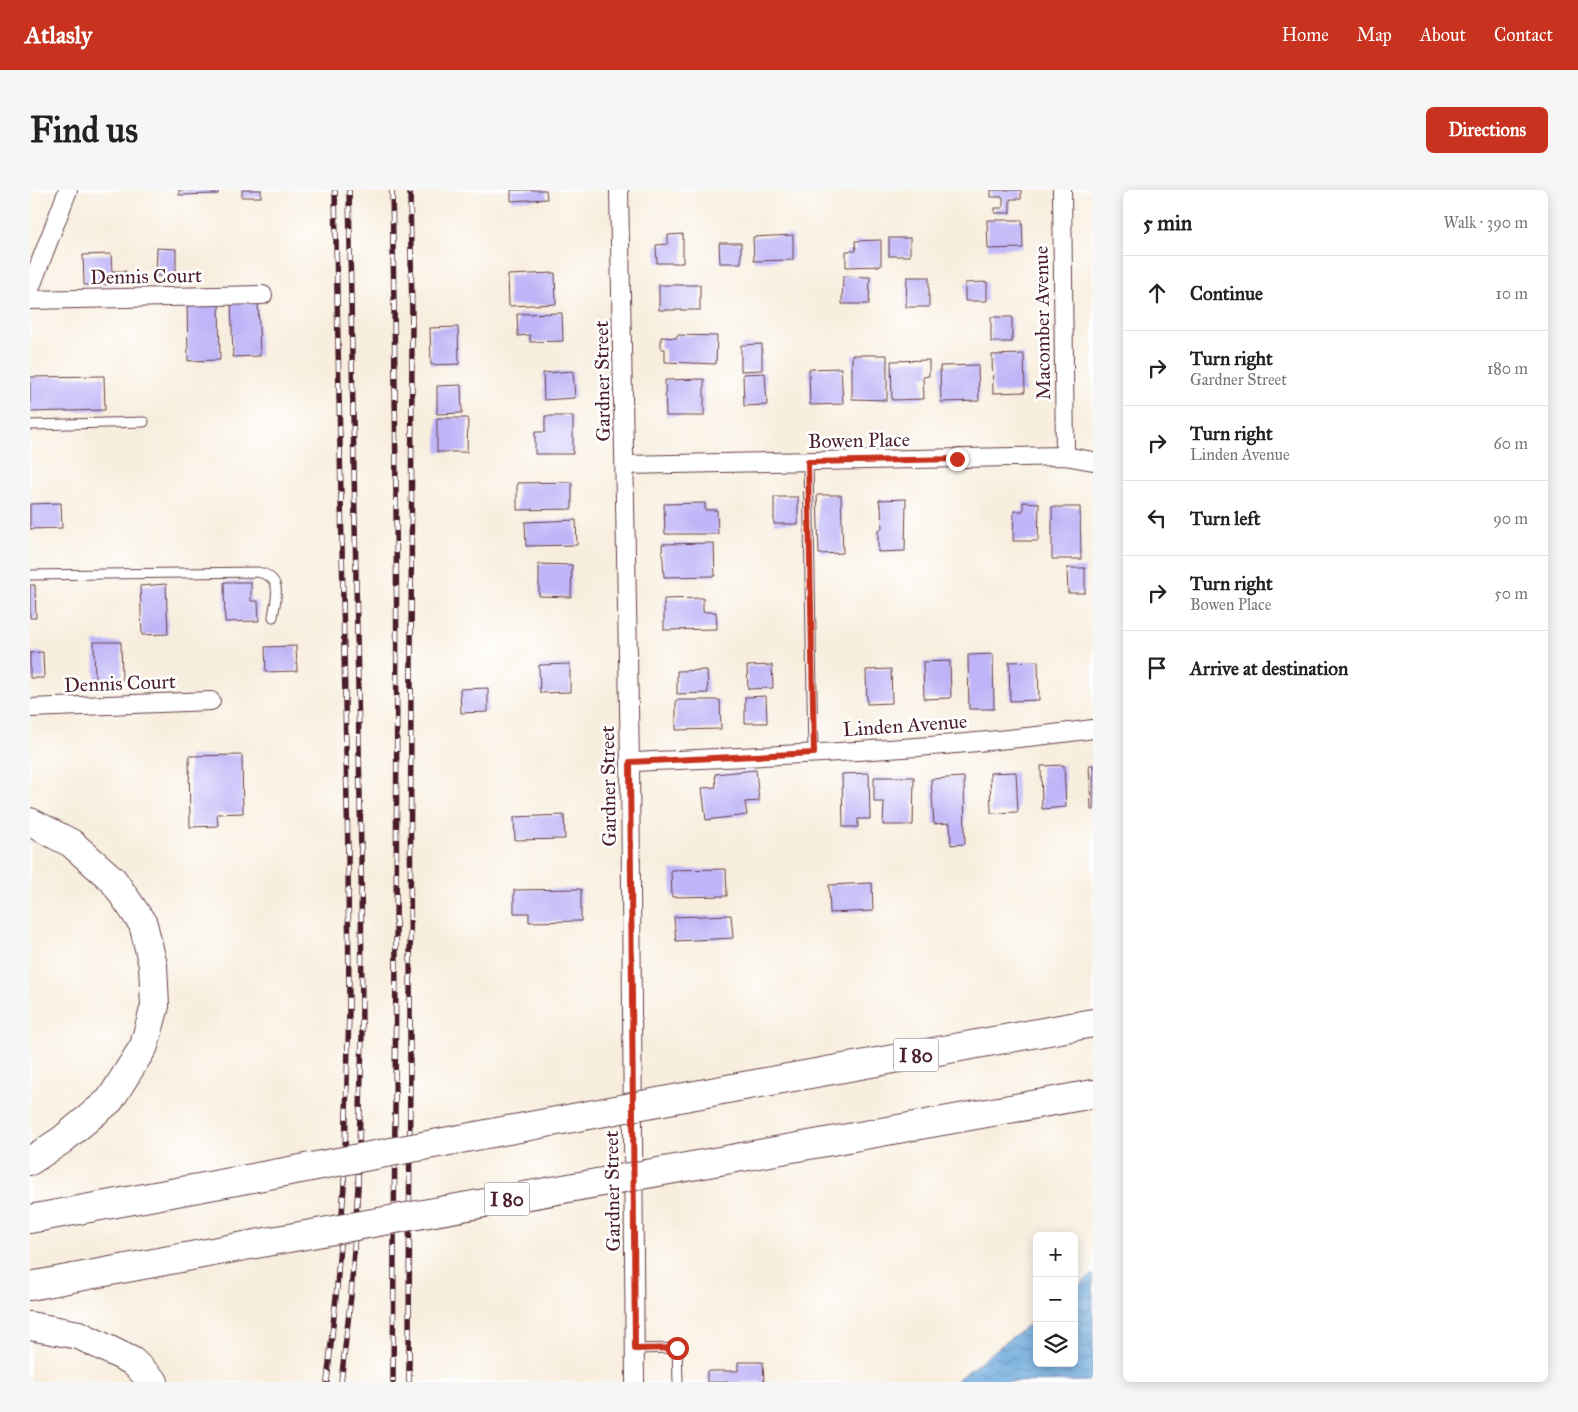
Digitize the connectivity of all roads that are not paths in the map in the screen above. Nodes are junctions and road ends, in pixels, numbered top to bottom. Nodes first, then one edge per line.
1 (68, 190) edge
2 (619, 190) edge
3 (1062, 190) edge
4 (30, 288) edge
5 (263, 295) dead end
6 (30, 300) edge
7 (144, 422) dead end
8 (30, 425) edge
9 (1065, 456) junction
10 (1093, 461) edge
11 (808, 462) junction
12 (625, 465) junction
13 (30, 575) edge
14 (273, 617) dead end
15 (211, 701) dead end
16 (30, 708) edge
17 (1093, 729) edge
18 (814, 753) junction
19 (630, 762) junction
20 (30, 822) edge
21 (1093, 1023) edge
22 (1093, 1094) edge
23 (30, 1161) edge
24 (30, 1219) edge
25 (30, 1286) edge
26 (30, 1326) edge
27 (635, 1349) junction
28 (154, 1382) edge
29 (635, 1382) edge
30 (678, 1382) edge

1 - 4 street
2 - 12 street, Gardner Street
3 - 9 street, Macomber Avenue
5 - 6 street, Dennis Court
7 - 8 lane
9 - 10 street, Bowen Place
9 - 11 street, Bowen Place
11 - 12 street, Bowen Place
11 - 18 lane
12 - 19 street, Gardner Street
13 - 14 lane
15 - 16 street, Dennis Court
17 - 18 street, Linden Avenue
18 - 19 street, Linden Avenue
19 - 27 street, Gardner Street
20 - 23 highway
21 - 24 highway, I 80, bridge
22 - 25 highway, I 80, bridge
26 - 28 highway
27 - 29 street, Gardner Street
27 - 30 lane

